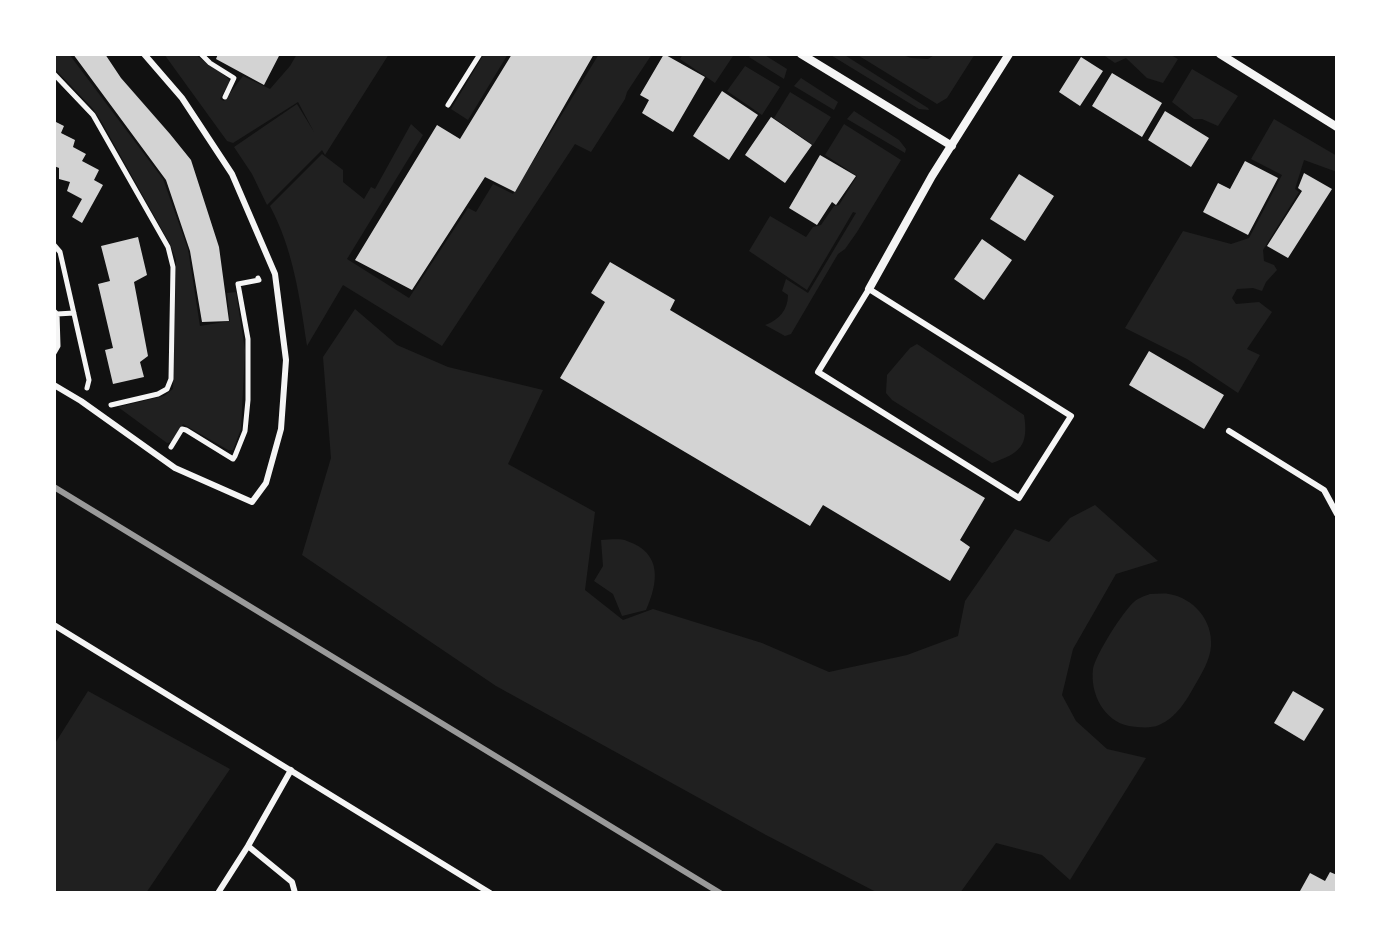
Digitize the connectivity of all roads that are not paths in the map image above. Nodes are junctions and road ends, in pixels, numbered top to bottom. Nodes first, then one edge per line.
1 (144, 54) edge
2 (801, 54) edge
3 (1009, 54) edge
4 (1220, 54) edge
5 (1337, 127) edge
6 (952, 146) junction
7 (869, 289) junction
8 (54, 385) edge
9 (1229, 431) dead end
10 (1337, 514) edge
11 (54, 625) edge
12 (291, 770) junction
13 (248, 846) junction
14 (218, 893) edge
15 (295, 893) edge
16 (490, 893) edge

1 - 8 lane
2 - 6 street
3 - 6 street
4 - 5 street
6 - 7 street
7 - 7 lane
9 - 10 lane
11 - 12 lane
12 - 13 lane
12 - 16 lane
13 - 14 lane
13 - 15 lane

